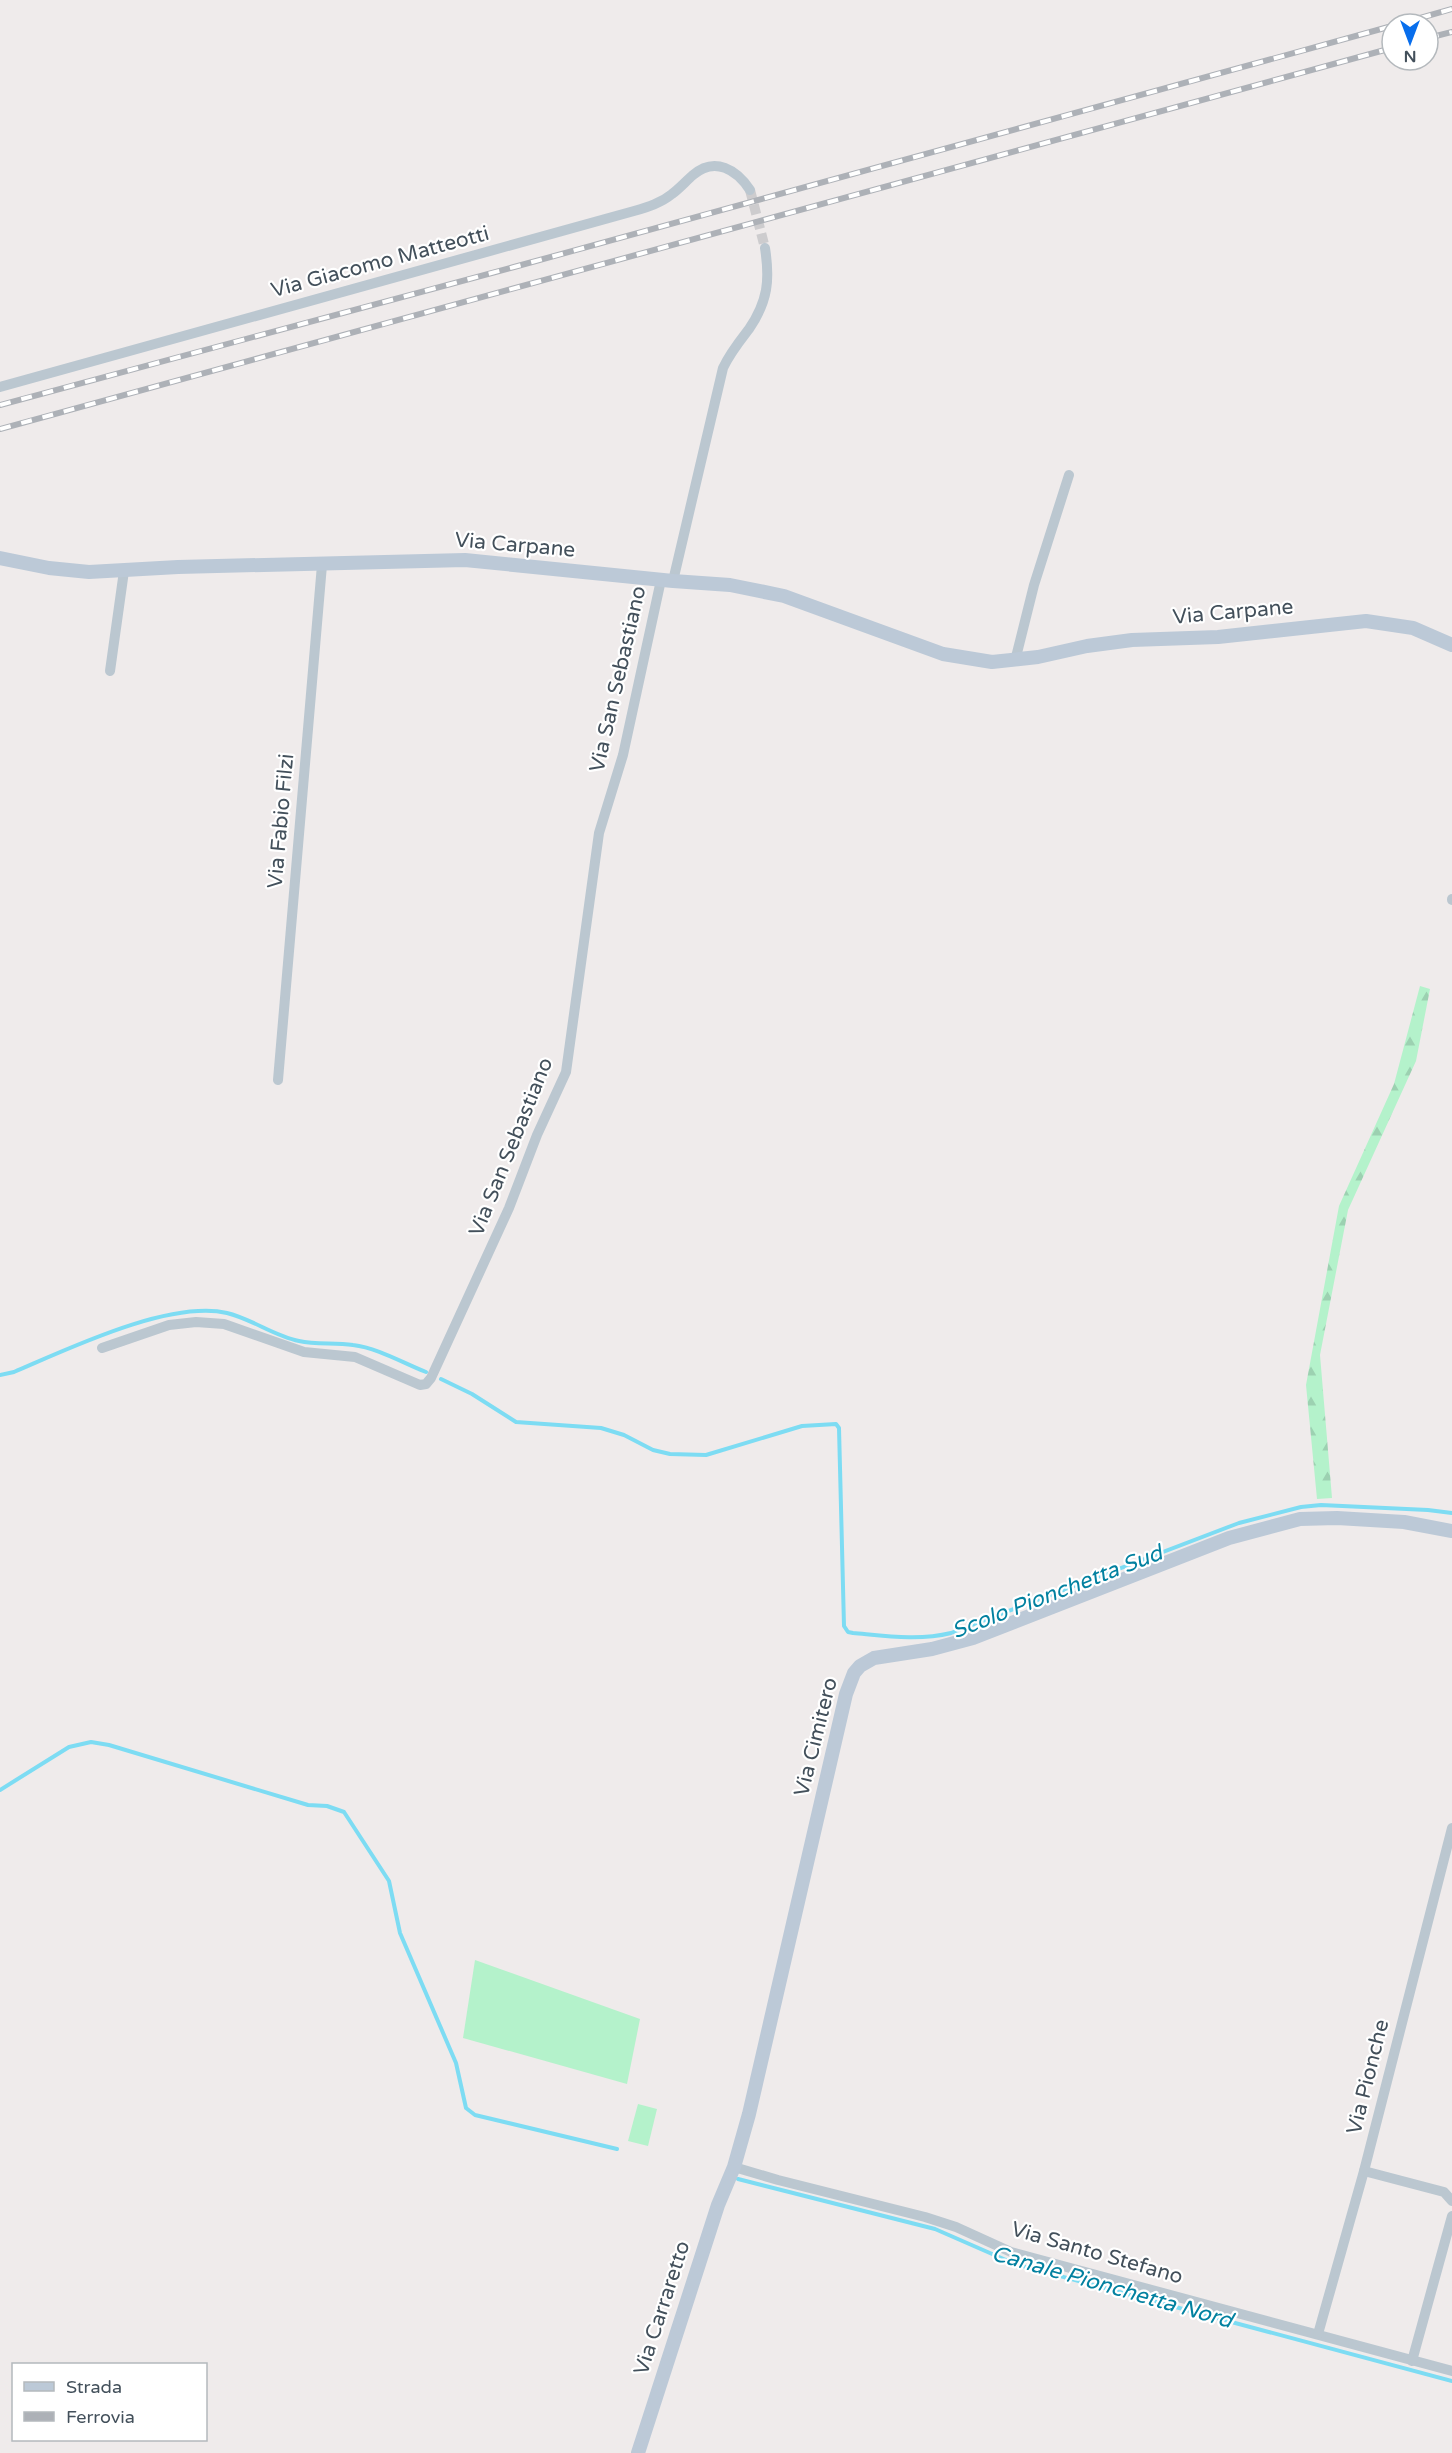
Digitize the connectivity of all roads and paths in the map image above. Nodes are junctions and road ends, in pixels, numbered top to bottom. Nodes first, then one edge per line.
1 (750, 190) tunnel mouth
2 (765, 248) tunnel mouth
3 (0, 387) edge
4 (1069, 475) dead end
5 (0, 558) edge
6 (322, 565) junction
7 (124, 572) junction
8 (667, 581) junction
9 (1452, 645) edge
10 (1015, 661) junction
11 (110, 671) dead end
12 (278, 1080) dead end
13 (102, 1348) dead end
14 (1452, 1531) edge
15 (1452, 1828) edge
16 (1364, 2171) junction
17 (732, 2172) junction
18 (1452, 2201) edge
19 (1452, 2216) edge
20 (1318, 2334) junction
21 (1412, 2361) junction
22 (1452, 2371) edge
23 (638, 2453) edge

1 - 3 street, Via Giacomo Matteotti
2 - 8 street
4 - 10 street
5 - 7 street, Via Carpane
6 - 7 street, Via Carpane
6 - 8 street, Via Carpane
6 - 12 street, Via Fabio Filzi
7 - 11 street
8 - 10 street, Via Carpane
8 - 13 street, Via San Sebastiano
9 - 10 street, Via Carpane
14 - 17 street, Via Cimitero
15 - 16 street, Via Pionche
16 - 18 street
16 - 20 street, Via Pionche
17 - 20 street, Via Santo Stefano
17 - 23 street, Via Carraretto
19 - 21 street
20 - 21 street, Via Santo Stefano
21 - 22 street, Via Santo Stefano

